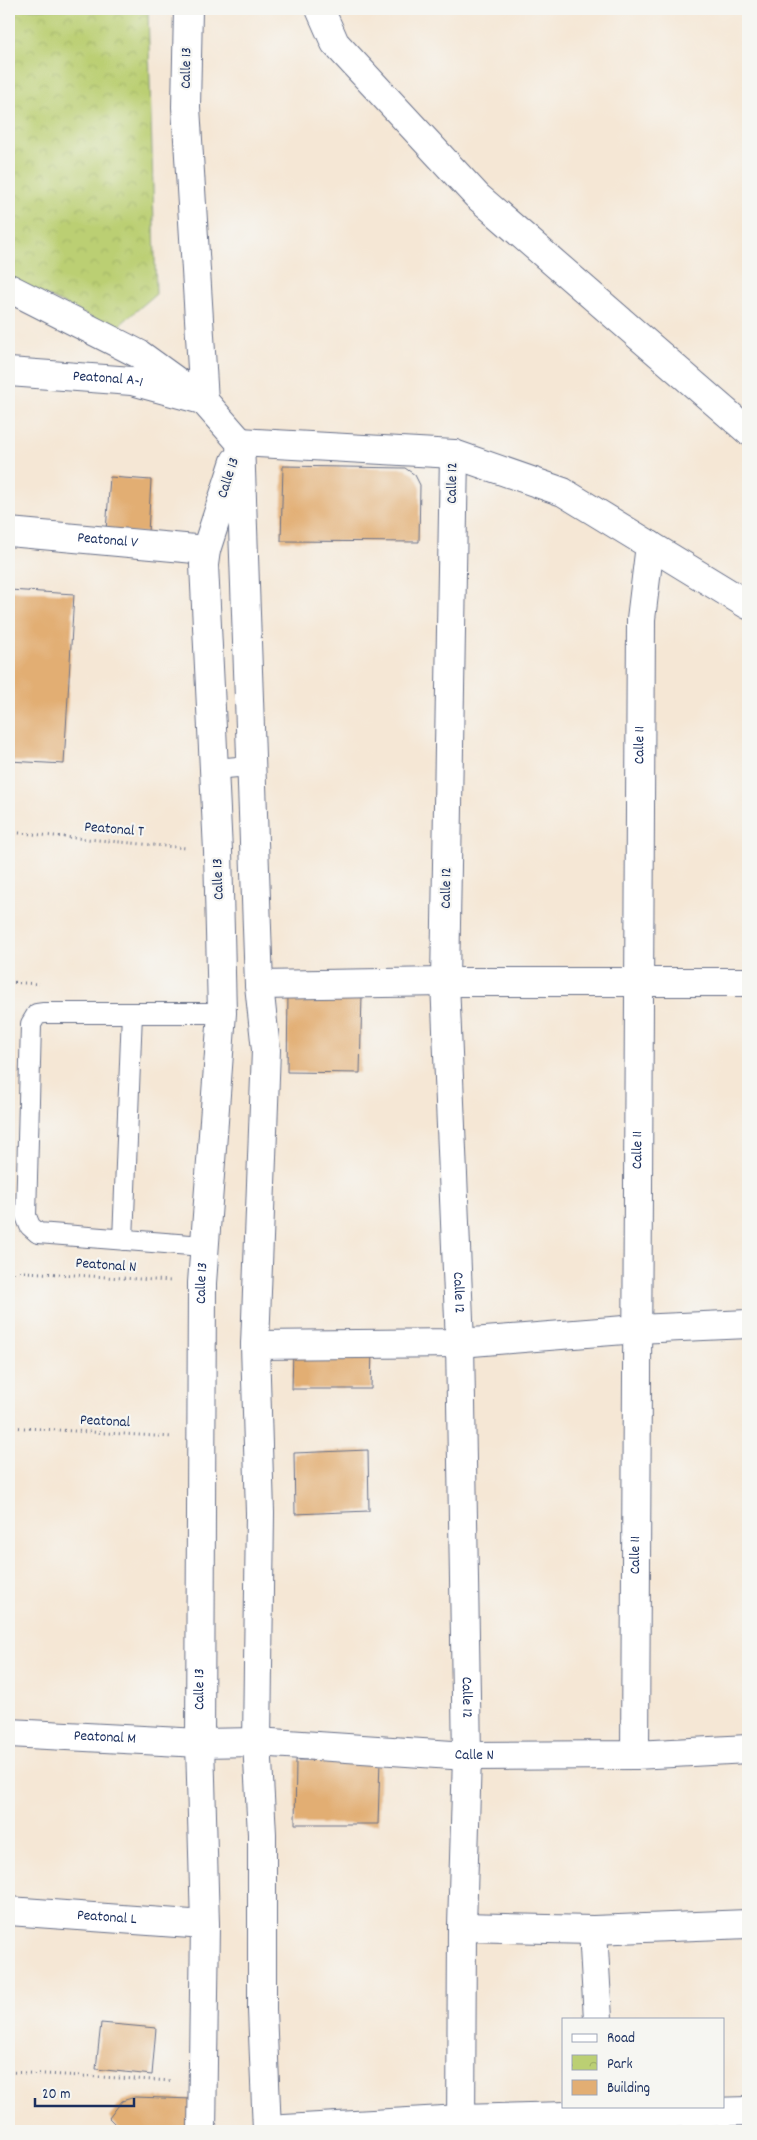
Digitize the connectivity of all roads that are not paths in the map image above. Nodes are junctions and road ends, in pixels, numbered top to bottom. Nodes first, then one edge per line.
1 (188, 9) edge
2 (320, 9) edge
3 (9, 288) edge
4 (9, 372) edge
5 (204, 401) junction
6 (748, 431) edge
7 (240, 442) junction
8 (454, 454) junction
9 (9, 532) edge
10 (650, 545) junction
11 (206, 550) junction
12 (748, 605) edge
13 (250, 766) junction
14 (214, 769) junction
15 (445, 982) junction
16 (640, 982) junction
17 (748, 982) edge
18 (259, 985) junction
19 (222, 1012) junction
20 (132, 1013) junction
21 (123, 1240) junction
22 (203, 1246) junction
23 (748, 1324) edge
24 (637, 1329) junction
25 (460, 1343) junction
26 (255, 1345) junction
27 (9, 1733) edge
28 (257, 1742) junction
29 (200, 1743) junction
30 (748, 1749) edge
31 (635, 1755) junction
32 (467, 1756) junction
33 (9, 1912) edge
34 (748, 1924) edge
35 (205, 1925) junction
36 (462, 1928) junction
37 (593, 1930) junction
38 (598, 2018) edge
39 (603, 2110) edge
40 (748, 2111) edge
41 (461, 2125) edge
42 (202, 2131) edge
43 (267, 2131) edge

1 - 5 street, Calle 13
2 - 6 street
3 - 5 street
4 - 5 street, Peatonal A-1
5 - 7 street, Calle 13
7 - 8 street
7 - 11 street, Calle 13
7 - 13 street, Calle 13
8 - 10 street
8 - 15 street, Calle 12
9 - 11 street, Peatonal V
10 - 12 street
10 - 16 street, Calle 11
11 - 14 street, Calle 13
13 - 14 lane
13 - 18 street, Calle 13
14 - 19 street, Calle 13
15 - 16 street
15 - 18 street
15 - 25 street, Calle 12
16 - 17 street
16 - 24 street, Calle 11
18 - 26 street, Calle 13
19 - 20 lane
19 - 22 street, Calle 13
20 - 21 lane
20 - 21 lane
21 - 22 lane
22 - 29 street, Calle 13
23 - 24 street
24 - 25 street
24 - 31 street, Calle 11
25 - 26 street
25 - 32 street, Calle 12
26 - 28 street, Calle 13
27 - 29 street, Peatonal M
28 - 29 street, Calle N
28 - 32 street, Calle N
28 - 43 street, Calle 13
29 - 35 street, Calle 13
30 - 31 street, Calle N
31 - 32 street, Calle N
32 - 36 street, Calle 12
33 - 35 street, Peatonal L
34 - 37 street
35 - 42 street, Calle 13
36 - 37 street
36 - 41 street, Calle 12
37 - 38 street
39 - 40 street
39 - 41 street
41 - 43 street

